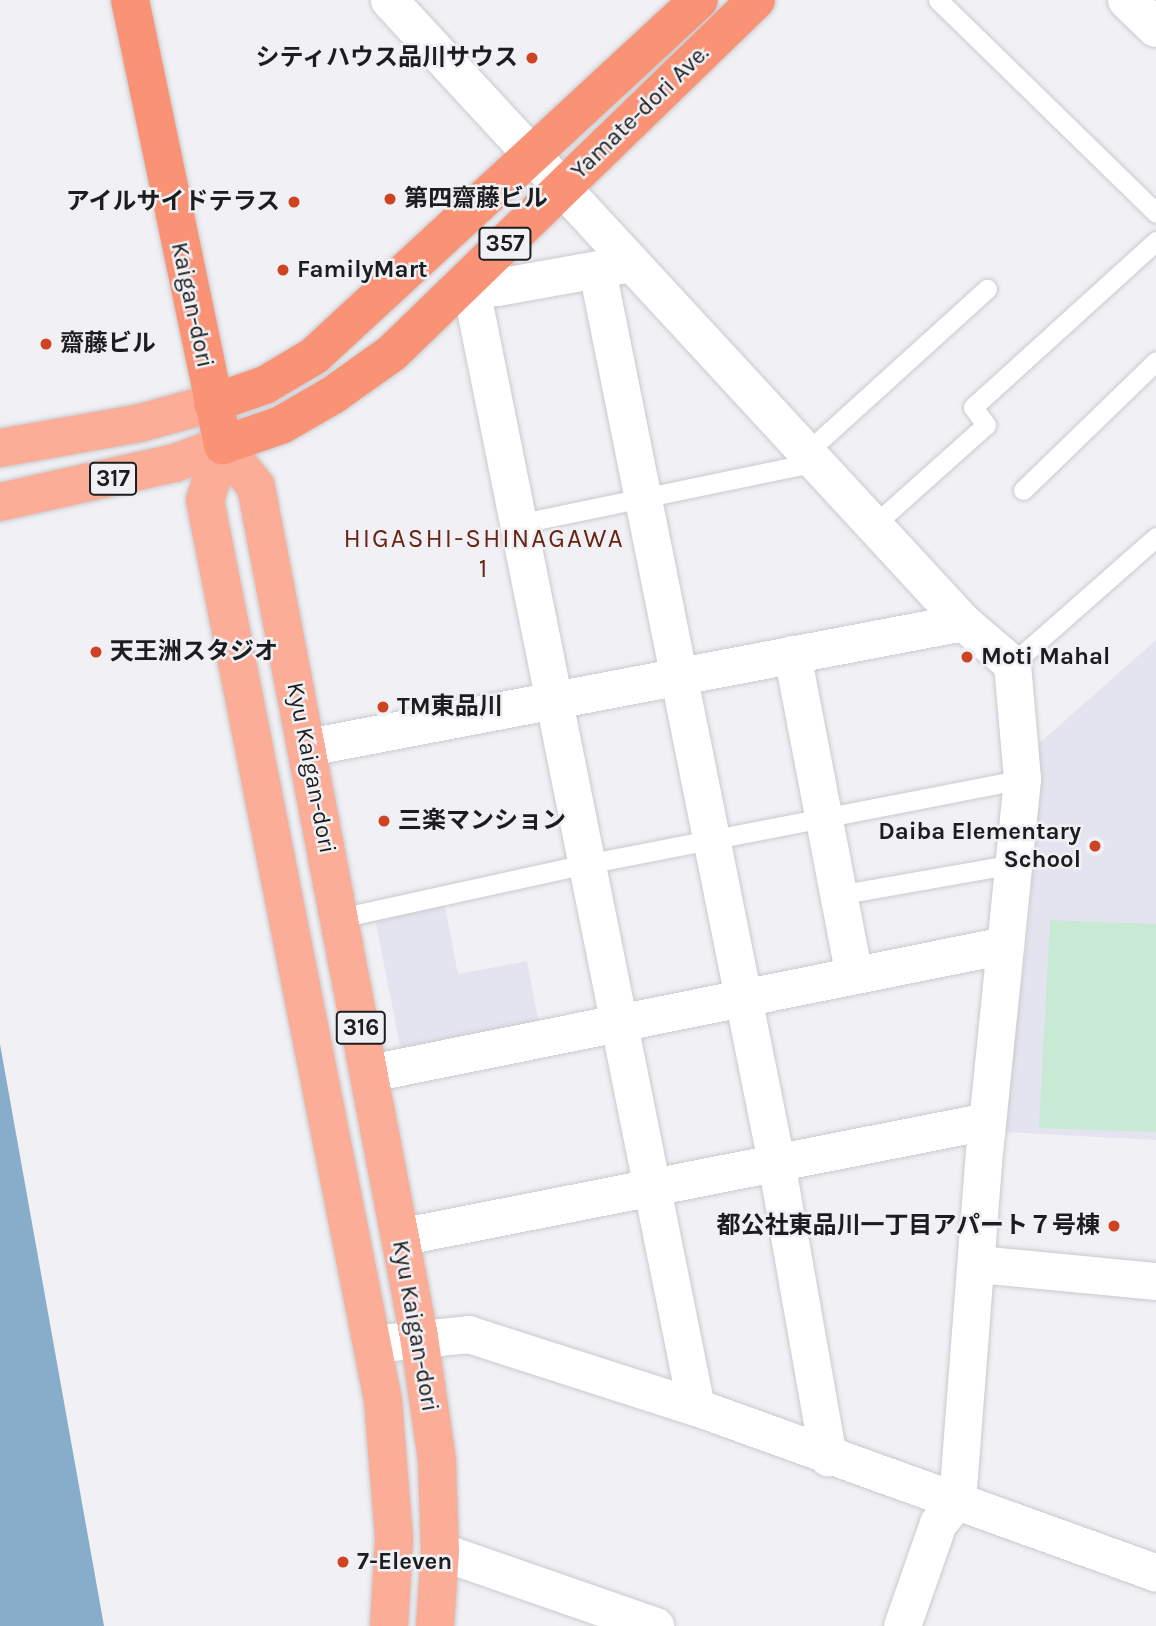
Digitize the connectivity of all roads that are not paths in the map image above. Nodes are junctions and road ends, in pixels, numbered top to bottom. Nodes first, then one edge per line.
1 (130, 0) edge
2 (699, 0) edge
3 (756, 0) edge
4 (938, 0) edge
5 (1127, 0) edge
6 (397, 2) edge
7 (1156, 28) edge
8 (533, 158) junction
9 (562, 187) junction
10 (1156, 213) edge
11 (1156, 241) edge
12 (615, 266) junction
13 (460, 289) junction
14 (987, 289) dead end
15 (1156, 361) edge
16 (213, 402) junction
17 (223, 445) junction
18 (0, 448) edge
19 (811, 457) junction
20 (1023, 490) dead end
21 (644, 499) junction
22 (0, 502) edge
23 (517, 524) junction
24 (874, 525) junction
25 (1156, 537) edge
26 (963, 622) junction
27 (792, 654) junction
28 (1013, 664) junction
29 (679, 676) junction
30 (551, 701) junction
31 (308, 747) junction
32 (1022, 779) junction
33 (823, 817) junction
34 (712, 841) junction
35 (586, 864) junction
36 (1014, 864) junction
37 (838, 895) junction
38 (340, 918) junction
39 (1005, 944) junction
40 (854, 975) junction
41 (743, 998) junction
42 (619, 1022) junction
43 (370, 1073) junction
44 (987, 1121) junction
45 (776, 1162) junction
46 (652, 1187) junction
47 (399, 1237) junction
48 (978, 1264) junction
49 (1156, 1281) edge
50 (419, 1337) junction
51 (372, 1345) junction
52 (695, 1407) junction
53 (828, 1457) junction
54 (957, 1500) junction
55 (440, 1551) junction
56 (1156, 1573) edge
57 (389, 1626) edge
58 (435, 1626) edge
59 (655, 1626) edge
60 (902, 1626) edge

1 - 16 highway, Kaigan-dori
2 - 8 highway, Yamate-dori Ave. / 357
3 - 9 highway, Yamate-dori Ave. / 357
4 - 10 lane
5 - 7 street
6 - 8 street
8 - 9 street
8 - 16 highway, Yamate-dori Ave. / 357
9 - 12 street
9 - 13 highway, Yamate-dori Ave. / 357
11 - 24 lane
12 - 13 street
12 - 19 street
12 - 21 street
13 - 17 highway, Yamate-dori Ave. / 357
13 - 23 street
14 - 19 lane
15 - 20 lane
16 - 17 highway, Kaigan-dori
16 - 18 main road, 317
17 - 22 main road, 317
17 - 31 main road, Kyu Kaigan-dori / 316
17 - 51 main road, Kyu Kaigan-dori / 316
19 - 21 lane
19 - 24 street
21 - 23 lane
21 - 29 street
23 - 30 street
24 - 26 street
25 - 28 lane
26 - 27 street
26 - 28 street
27 - 29 street
27 - 33 street
28 - 32 street
29 - 30 street
29 - 34 street
30 - 31 street
30 - 35 street
31 - 38 main road, Kyu Kaigan-dori / 316
32 - 33 lane
32 - 36 street
33 - 34 lane
33 - 37 street
34 - 35 lane
34 - 41 street
35 - 38 lane
35 - 42 street
36 - 37 lane
36 - 39 street
37 - 40 street
38 - 43 main road, Kyu Kaigan-dori / 316
39 - 40 street
39 - 44 street
40 - 41 street
41 - 42 street
41 - 45 street
42 - 43 street
42 - 46 street
43 - 47 main road, Kyu Kaigan-dori / 316
44 - 45 street
44 - 48 street
45 - 46 street
45 - 53 street
46 - 47 street
46 - 52 street
47 - 50 main road, Kyu Kaigan-dori / 316
48 - 49 street
48 - 54 street
50 - 51 street
50 - 52 street
50 - 55 main road, Kyu Kaigan-dori / 316
51 - 57 main road, Kyu Kaigan-dori / 316
52 - 53 street
53 - 54 street
54 - 56 street
54 - 60 street
55 - 58 main road, Kyu Kaigan-dori / 316
55 - 59 street

